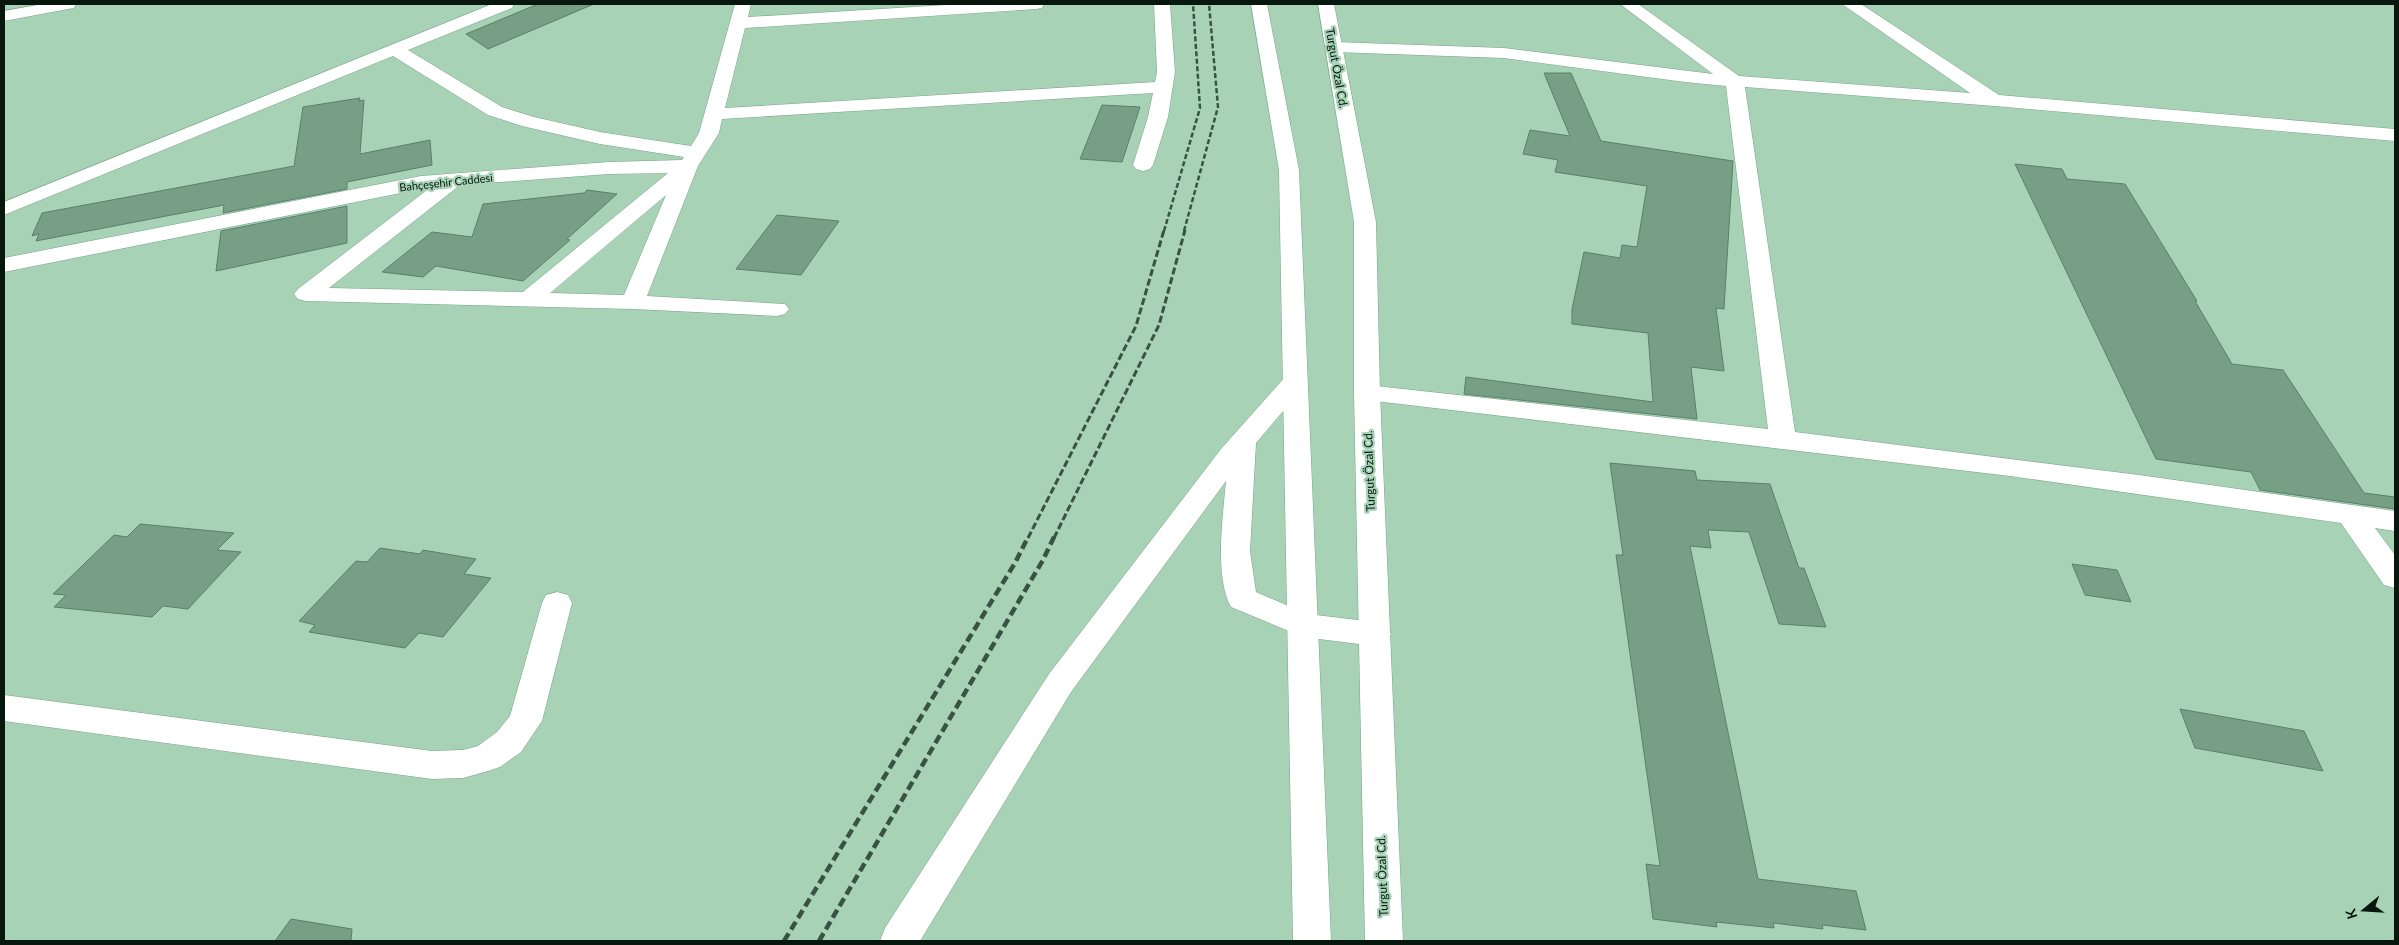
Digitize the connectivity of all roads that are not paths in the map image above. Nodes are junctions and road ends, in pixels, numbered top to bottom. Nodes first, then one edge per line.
1 (68, 4) edge
2 (506, 4) edge
3 (1036, 4) edge
4 (1162, 4) edge
5 (1259, 4) edge
6 (1326, 4) edge
7 (1628, 4) edge
8 (1850, 4) edge
9 (959, 6) edge
10 (740, 13) edge
11 (4, 16) edge
12 (1334, 47) junction
13 (394, 50) junction
14 (1735, 81) junction
15 (1163, 87) junction
16 (1995, 100) junction
17 (714, 114) junction
18 (2395, 135) edge
19 (692, 159) junction
20 (1144, 165) dead end
21 (454, 180) junction
22 (4, 209) edge
23 (4, 265) edge
24 (529, 299) junction
25 (633, 302) junction
26 (777, 309) dead end
27 (1295, 382) junction
28 (1367, 393) junction
29 (1243, 441) junction
30 (1783, 441) junction
31 (2350, 514) junction
32 (2395, 521) edge
33 (2395, 577) edge
34 (557, 603) dead end
35 (1303, 625) junction
36 (1374, 634) junction
37 (4, 708) edge
38 (899, 941) edge
39 (1312, 941) edge
40 (1384, 941) edge

1 - 11 street
2 - 13 street
3 - 9 street
4 - 15 street
5 - 27 street
6 - 12 street, Turgut Özal Cd.
7 - 14 street
8 - 16 street
9 - 10 street
10 - 17 street
12 - 14 street
12 - 28 street, Turgut Özal Cd.
13 - 19 street
13 - 22 street
14 - 16 street
14 - 30 street
15 - 17 street
15 - 20 street
16 - 18 street
17 - 19 street
19 - 21 street, Bahçeşehir Caddesi
19 - 24 street
19 - 25 street
21 - 23 street, Bahçeşehir Caddesi
21 - 24 street
24 - 25 street
25 - 26 street
27 - 29 street
27 - 35 street
28 - 30 street
28 - 36 street, Turgut Özal Cd.
29 - 35 street
29 - 38 street
30 - 31 street
31 - 32 street
31 - 33 street
34 - 37 street
35 - 36 street
35 - 39 street
36 - 40 street, Turgut Özal Cd.

